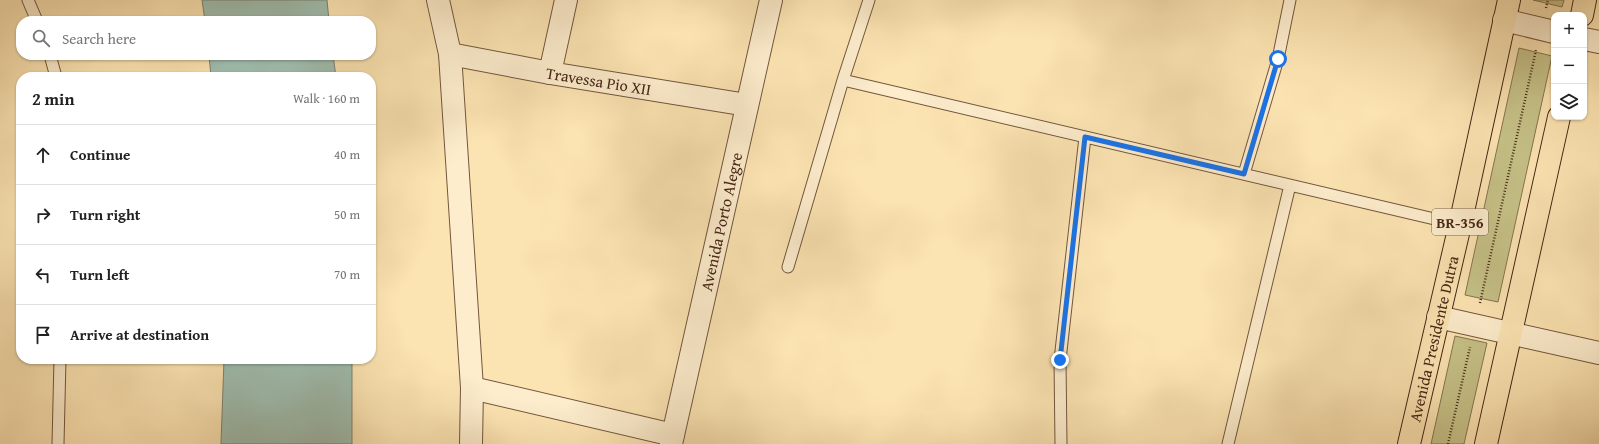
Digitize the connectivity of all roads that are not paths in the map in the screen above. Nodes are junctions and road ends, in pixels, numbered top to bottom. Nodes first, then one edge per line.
1 (28, 0) edge
2 (438, 0) edge
3 (566, 0) edge
4 (771, 0) edge
5 (869, 0) edge
6 (1290, 0) edge
7 (1585, 0) edge
8 (1507, 10) edge
9 (1583, 12) edge
10 (35, 16) edge
11 (1548, 30) edge
12 (1587, 40) edge
13 (1599, 42) edge
14 (450, 54) junction
15 (51, 60) edge
16 (55, 72) edge
17 (550, 73) junction
18 (843, 80) junction
19 (747, 105) junction
20 (1558, 120) edge
21 (1085, 137) junction
22 (1244, 174) junction
23 (1290, 185) junction
24 (1460, 225) junction
25 (788, 267) dead end
26 (1438, 317) junction
27 (1511, 333) junction
28 (1599, 353) edge
29 (60, 364) edge
30 (472, 388) junction
31 (672, 440) edge
32 (58, 444) edge
33 (471, 444) edge
34 (1061, 444) edge
35 (1228, 444) edge
36 (1409, 444) edge
37 (1486, 444) edge

1 - 10 lane
2 - 14 street
3 - 17 street
4 - 19 street, Avenida Porto Alegre
5 - 18 lane
6 - 22 lane
7 - 9 highway
8 - 11 street
8 - 24 highway, Avenida Presidente Dutra / BR-356
12 - 13 street
14 - 17 street, Travessa Pio XII
14 - 30 street
15 - 16 lane
17 - 19 street, Travessa Pio XII
18 - 21 lane
18 - 25 lane
19 - 31 street, Avenida Porto Alegre
20 - 27 highway
21 - 22 lane
21 - 34 lane
22 - 23 lane
23 - 24 lane
23 - 35 lane
24 - 26 highway, Avenida Presidente Dutra / BR-356
26 - 27 street
26 - 36 highway, Avenida Presidente Dutra / BR-356
27 - 28 street
27 - 37 highway
29 - 32 lane
30 - 31 street
30 - 33 street

